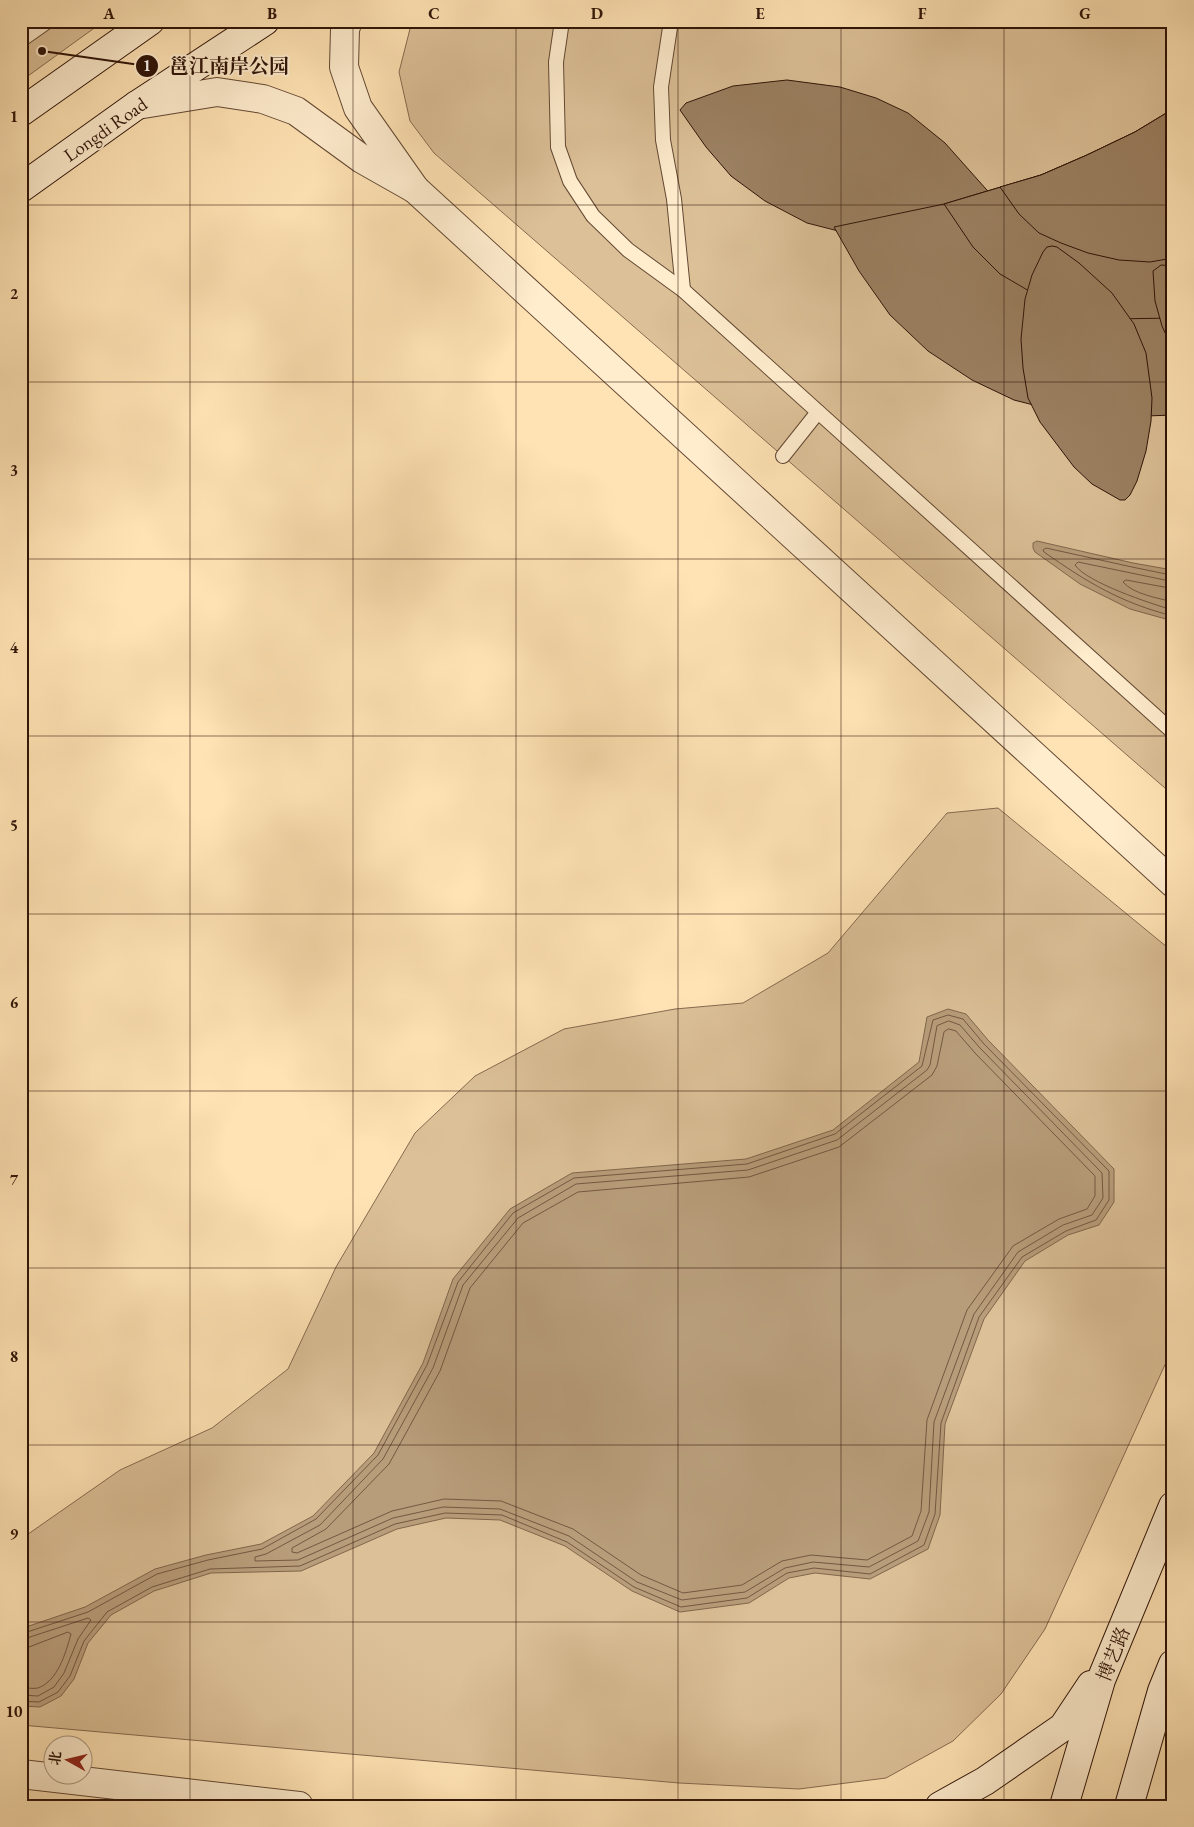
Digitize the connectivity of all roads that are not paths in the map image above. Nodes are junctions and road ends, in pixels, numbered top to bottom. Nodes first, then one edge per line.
1 (48, 21) edge
2 (150, 21) edge
3 (265, 21) edge
4 (348, 21) edge
5 (562, 21) edge
6 (671, 21) edge
7 (21, 40) edge
8 (137, 105) junction
9 (21, 112) edge
10 (21, 188) edge
11 (415, 189) junction
12 (683, 290) junction
13 (818, 412) junction
14 (783, 456) dead end
15 (1173, 732) edge
16 (1173, 883) edge
17 (1173, 1506) edge
18 (1114, 1650) junction
19 (1173, 1664) edge
20 (21, 1774) edge
21 (178, 1800) edge
22 (299, 1806) edge
23 (940, 1806) edge
24 (1064, 1806) edge
25 (1129, 1806) edge

1 - 7 lane
2 - 9 street
3 - 8 street, Longdi Road
4 - 11 street
5 - 12 lane
6 - 12 lane
8 - 10 street, Longdi Road
8 - 11 street
11 - 16 street
12 - 13 lane
13 - 14 lane
13 - 15 lane
17 - 18 street, 博艺路
18 - 23 street
18 - 24 street, 博艺路
19 - 25 street
20 - 21 street
21 - 22 street

